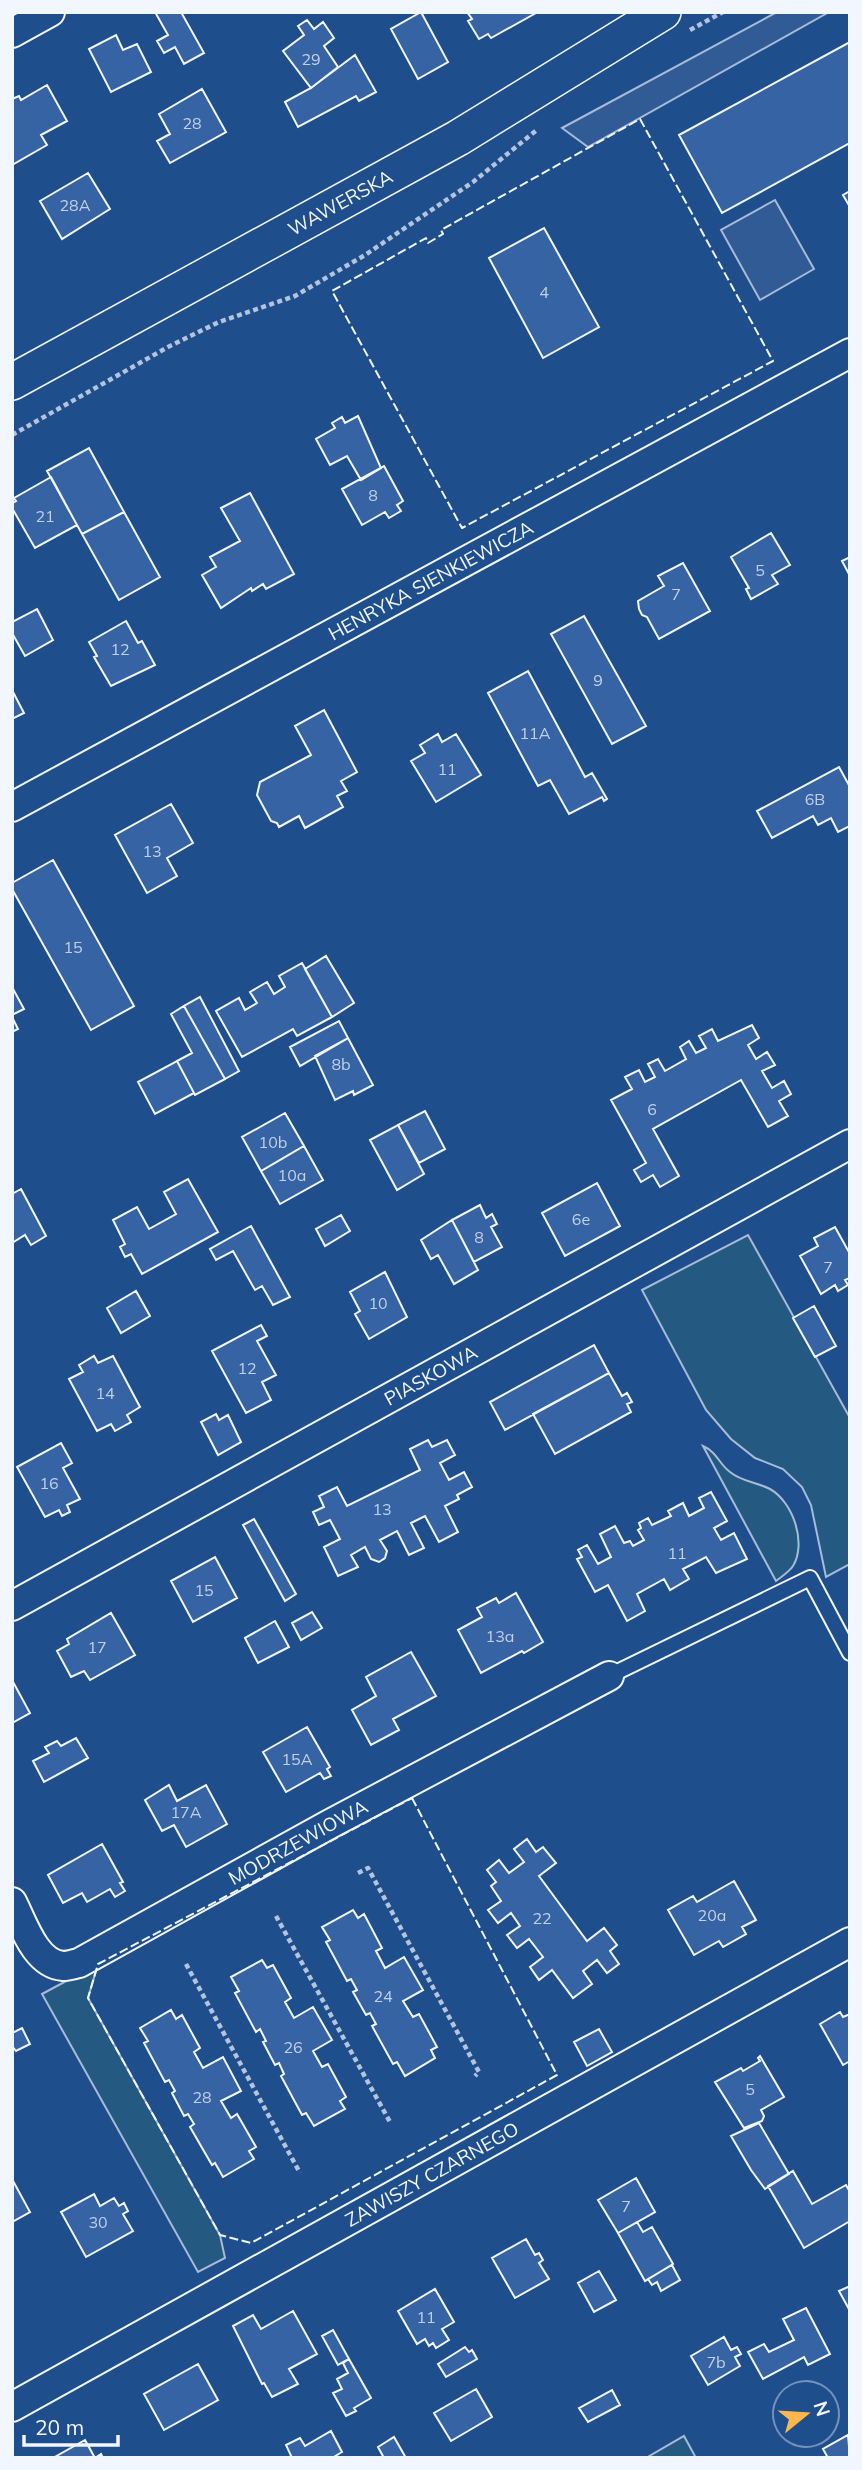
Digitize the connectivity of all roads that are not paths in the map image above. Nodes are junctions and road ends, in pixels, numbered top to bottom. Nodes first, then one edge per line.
1 (50, 12) edge
2 (675, 22) edge
3 (12, 33) edge
4 (850, 353) edge
5 (12, 382) edge
6 (12, 807) edge
7 (850, 1144) edge
8 (12, 1606) edge
9 (850, 1653) edge
10 (609, 1676) joint
11 (12, 1902) edge
12 (850, 1942) edge
13 (12, 2407) edge

1 - 3 street
2 - 5 street, WAWERSKA
4 - 6 street, HENRYKA SIENKIEWICZA
7 - 8 street, PIASKOWA
9 - 10 lane
10 - 11 street, MODRZEWIOWA
12 - 13 street, ZAWISZY CZARNEGO

